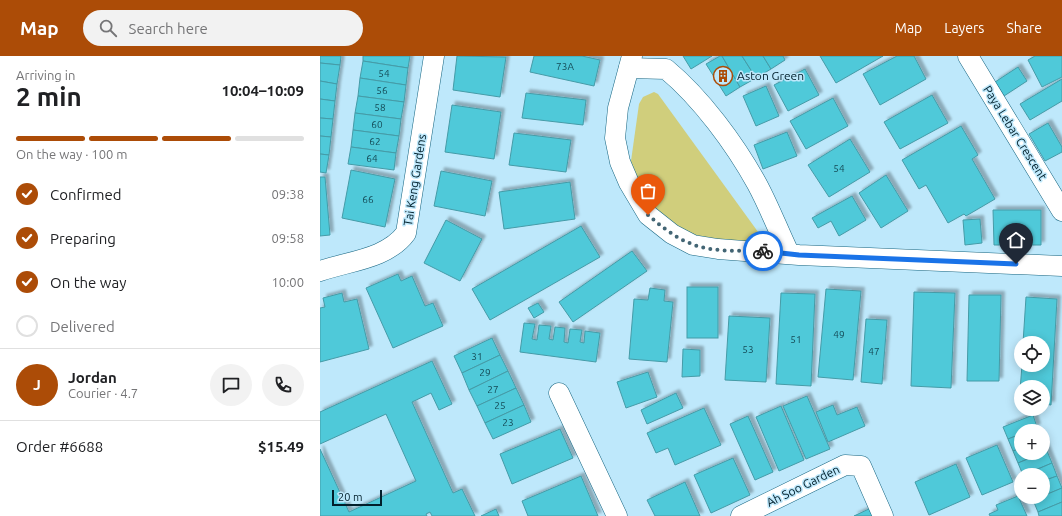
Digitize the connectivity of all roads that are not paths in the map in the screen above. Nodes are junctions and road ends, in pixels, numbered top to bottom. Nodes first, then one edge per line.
1 (434, 56) edge
2 (968, 56) edge
3 (630, 62) edge
4 (1062, 210) edge
5 (789, 253) junction
6 (1062, 266) edge
7 (320, 271) edge
8 (559, 393) dead end
9 (617, 516) edge
10 (741, 516) edge
11 (883, 516) edge

1 - 7 street, Tai Keng Gardens
2 - 4 street, Paya Lebar Crescent
3 - 5 street
3 - 5 street
5 - 6 street
8 - 9 street
10 - 11 street, Ah Soo Garden

